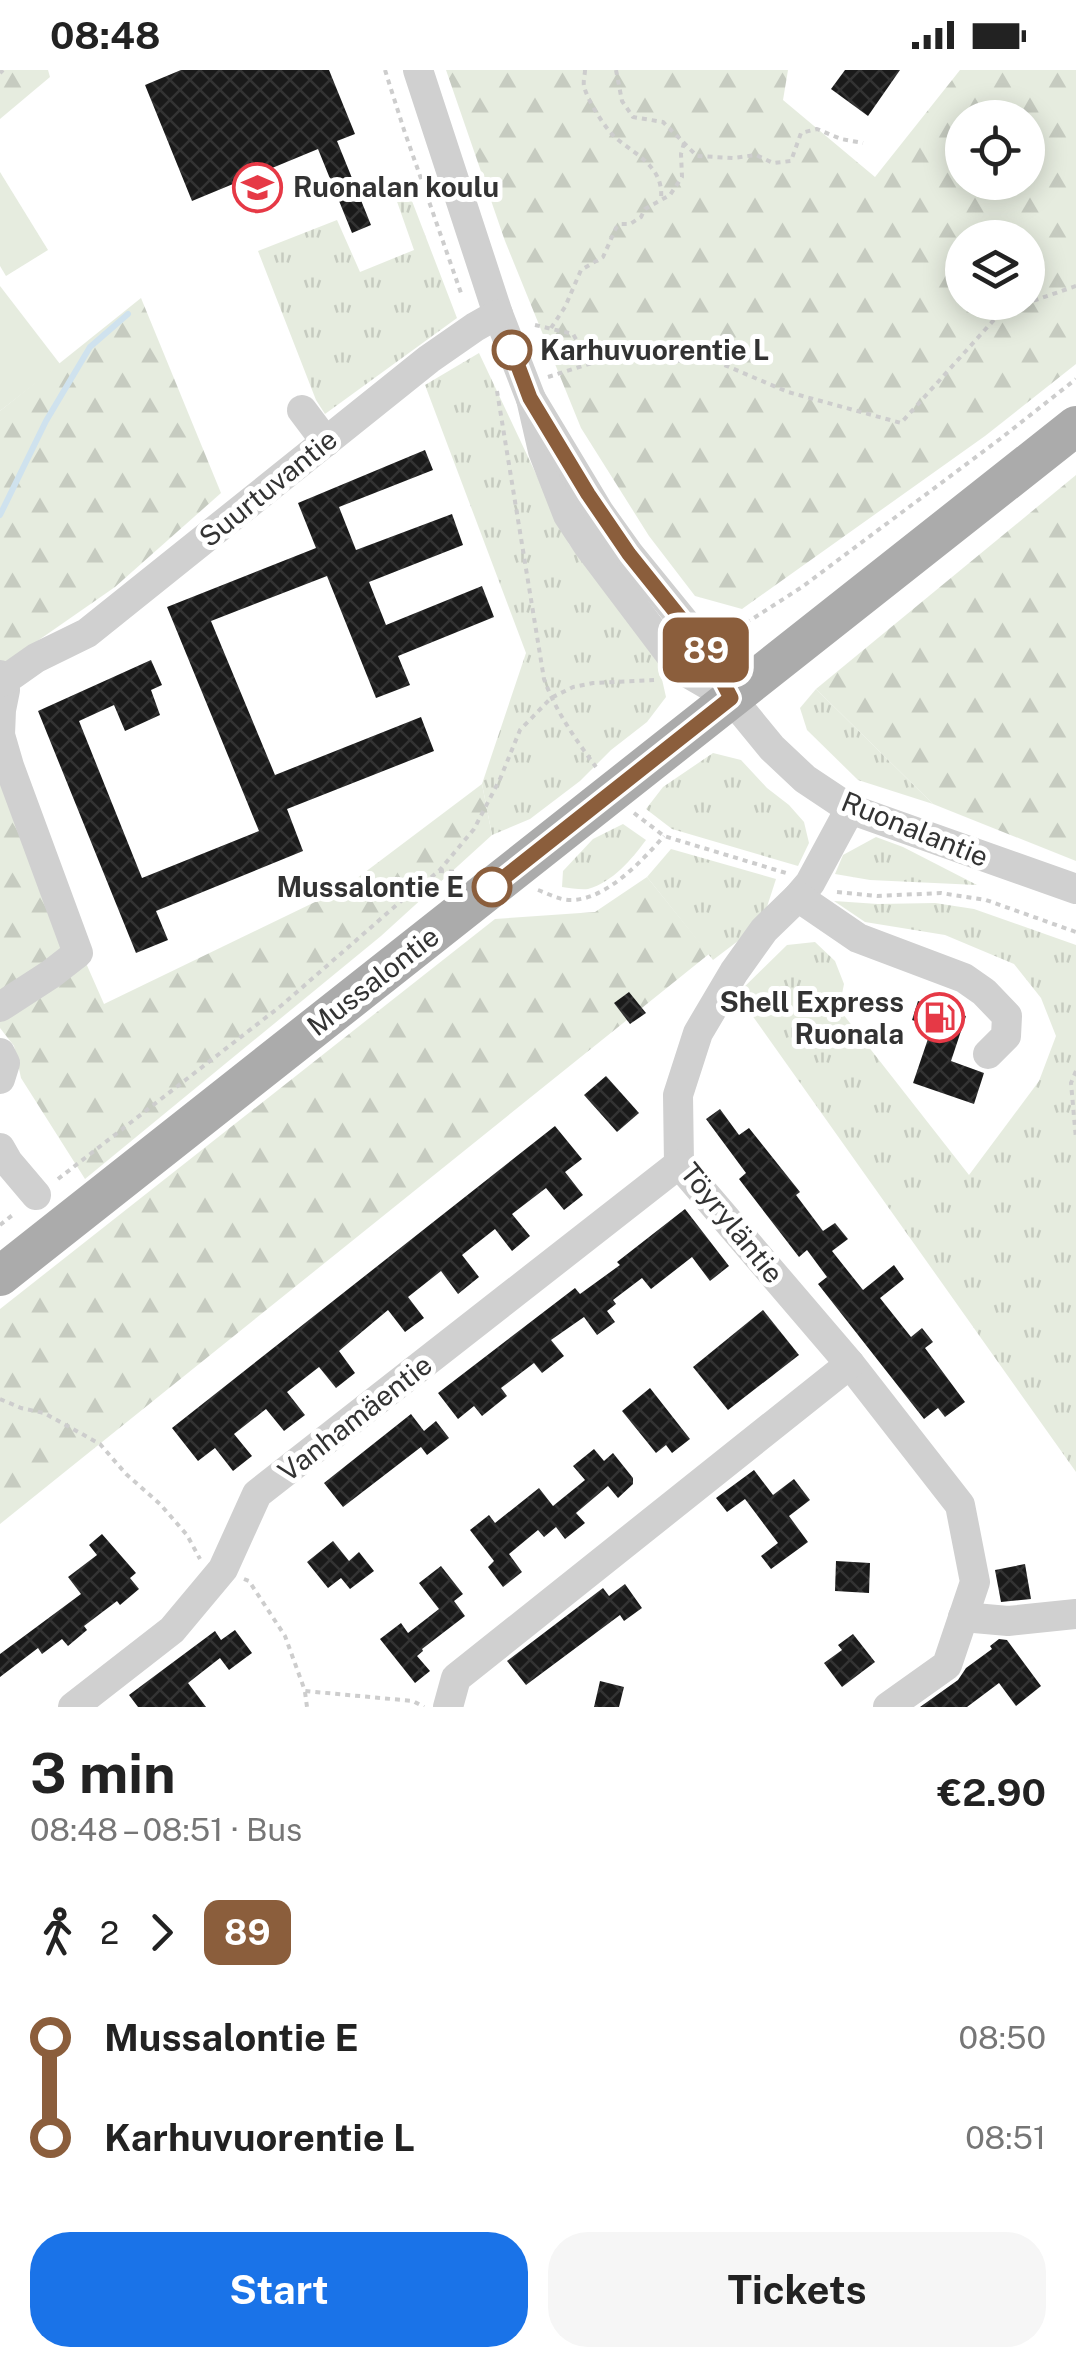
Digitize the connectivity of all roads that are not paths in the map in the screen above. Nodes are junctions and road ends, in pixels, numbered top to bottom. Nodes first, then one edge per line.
1 (418, 70) edge
2 (498, 314) junction
3 (537, 388) junction
4 (302, 410) dead end
5 (1076, 426) edge
6 (326, 442) junction
7 (1, 678) edge
8 (731, 698) junction
9 (850, 808) junction
10 (1076, 888) edge
11 (798, 898) junction
12 (0, 1007) edge
13 (0, 1053) edge
14 (988, 1054) dead end
15 (0, 1079) edge
16 (0, 1148) edge
17 (679, 1164) junction
18 (36, 1195) road end
19 (0, 1276) edge
20 (850, 1364) junction
21 (1076, 1614) edge
22 (963, 1616) junction
23 (74, 1707) edge
24 (448, 1707) edge
25 (888, 1707) edge

1 - 2 street
2 - 3 street
2 - 6 street, Suurtuvantie
3 - 8 street
3 - 8 street
4 - 6 street
5 - 8 main road, Mussalontie
6 - 7 street, Suurtuvantie
7 - 12 street
8 - 9 street, Ruonalantie
8 - 19 main road, Mussalontie
9 - 10 street, Ruonalantie
9 - 11 street, Töyryläntie
11 - 14 street
11 - 17 street, Töyryläntie
13 - 15 street
16 - 18 street
17 - 20 street, Töyryläntie
17 - 23 street, Vanhamäentie
20 - 22 street, Töyryläntie
20 - 24 street
21 - 22 street
22 - 25 street, Töyryläntie

